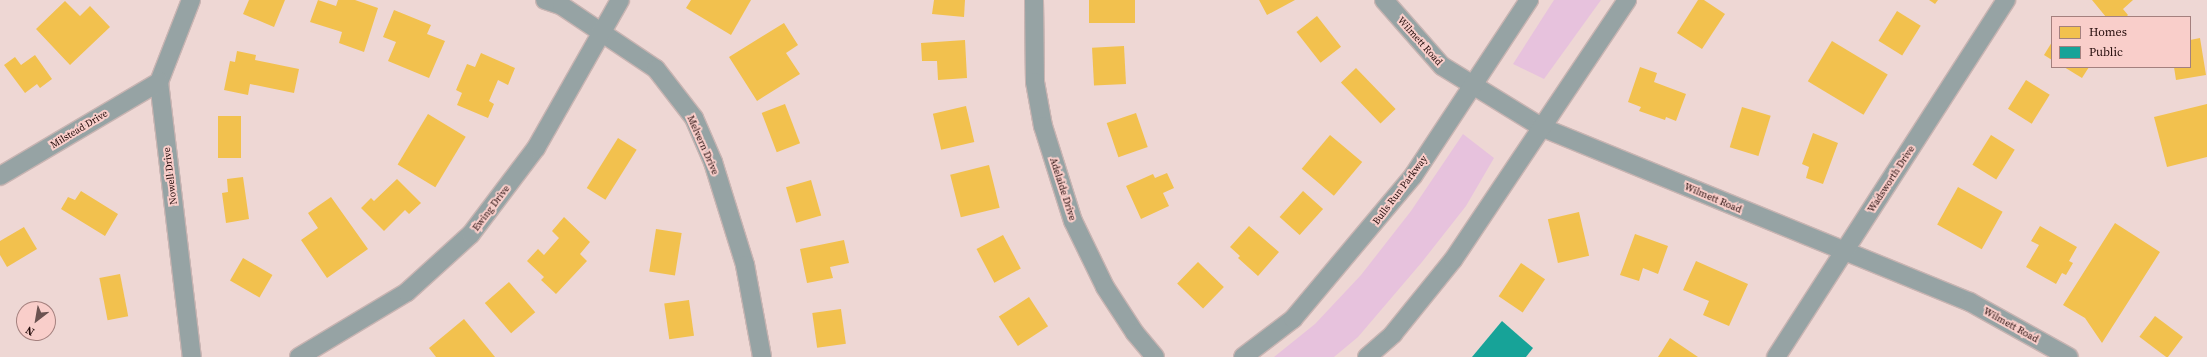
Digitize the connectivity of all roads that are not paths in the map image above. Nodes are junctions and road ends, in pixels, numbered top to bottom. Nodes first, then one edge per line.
1 (191, 0) edge
2 (545, 0) edge
3 (620, 0) edge
4 (1034, 0) edge
5 (1384, 0) edge
6 (1528, 0) edge
7 (1627, 0) edge
8 (2006, 0) edge
9 (603, 32) junction
10 (159, 82) junction
11 (1472, 85) junction
12 (1541, 127) junction
13 (0, 176) edge
14 (1844, 253) junction
15 (192, 357) edge
16 (299, 357) edge
17 (762, 357) edge
18 (1155, 357) edge
19 (1243, 357) edge
20 (1367, 357) edge
21 (1776, 357) edge
22 (2069, 357) edge

1 - 10 street, Nowell Drive
2 - 9 street, Melvern Drive
3 - 9 street, Ewing Drive
4 - 18 street, Adelaide Drive
5 - 11 street, Wilmett Road
6 - 11 street, Bulls Run Parkway
7 - 12 street
8 - 14 street, Wadsworth Drive
9 - 16 street, Ewing Drive
9 - 17 street, Melvern Drive
10 - 13 street, Milstead Drive
10 - 15 street, Nowell Drive
11 - 12 street, Wilmett Road
11 - 19 street, Bulls Run Parkway
12 - 14 street, Wilmett Road
12 - 20 street
14 - 21 street, Wadsworth Drive
14 - 22 street, Wilmett Road

